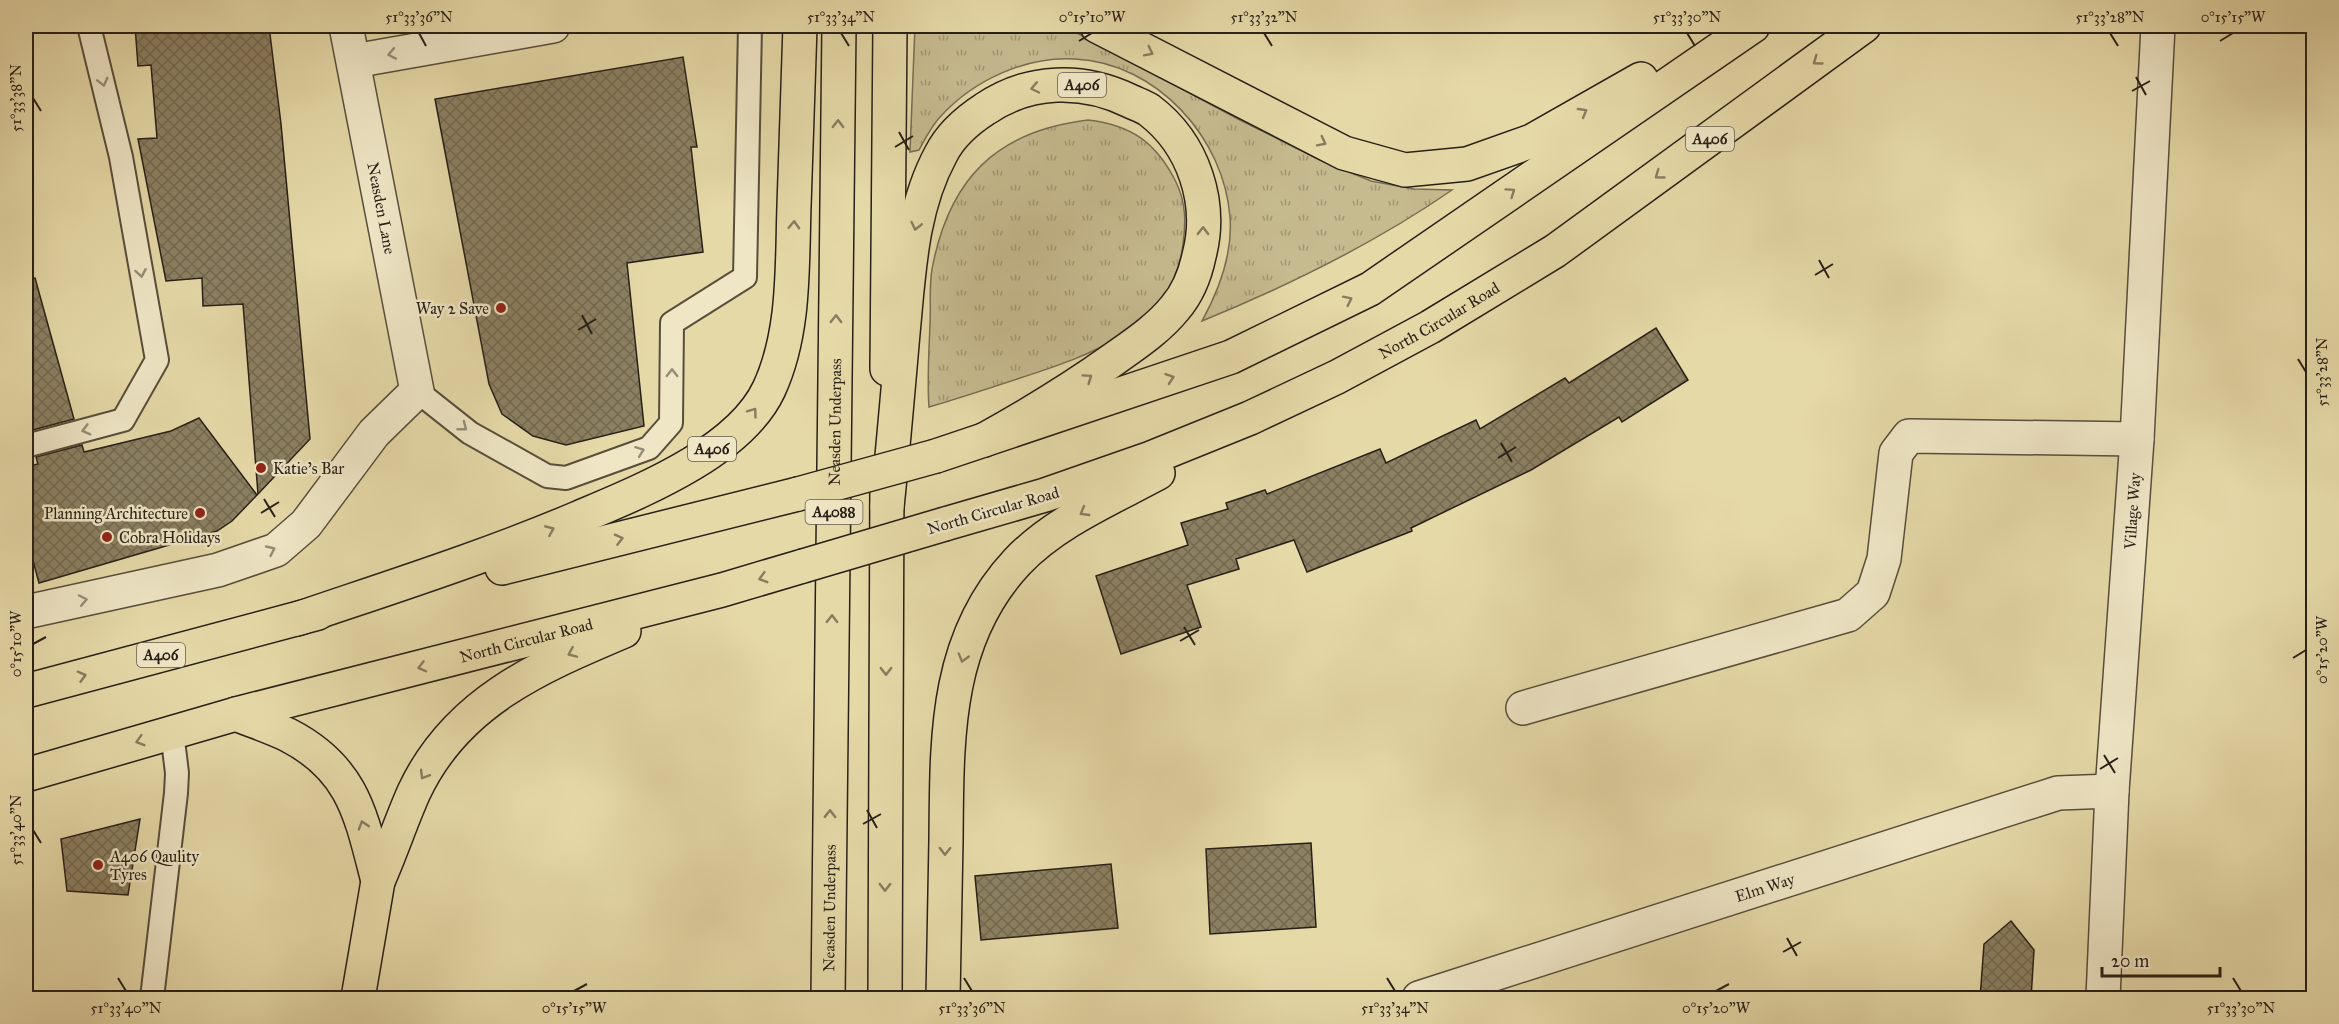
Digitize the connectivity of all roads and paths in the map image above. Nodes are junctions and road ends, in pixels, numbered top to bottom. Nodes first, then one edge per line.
1 (88, 26) edge
2 (346, 26) edge
3 (553, 26) edge
4 (750, 26) edge
5 (800, 26) edge
6 (839, 26) edge
7 (890, 26) edge
8 (1097, 26) edge
9 (1736, 26) edge
10 (1753, 26) edge
11 (1864, 26) edge
12 (2158, 26) edge
13 (354, 61) junction
14 (1337, 378) junction
15 (417, 391) junction
16 (984, 440) junction
17 (2137, 440) junction
18 (26, 446) edge
19 (887, 507) junction
20 (723, 590) junction
21 (26, 612) edge
22 (297, 619) junction
23 (26, 691) edge
24 (1523, 708) dead end
25 (236, 714) junction
26 (172, 732) junction
27 (26, 775) edge
28 (2112, 791) junction
29 (378, 881) junction
30 (152, 999) edge
31 (358, 999) edge
32 (828, 999) edge
33 (885, 999) edge
34 (943, 999) edge
35 (1419, 999) edge
36 (2103, 999) edge

1 -> 18 lane
2 - 13 street, Neasden Lane
3 -> 13 street
15 -> 4 lane
22 -> 5 main road, A406
32 -> 6 main road, Neasden Underpass / A4088
7 - 19 main road, A4088
8 -> 9 main road
16 -> 10 main road, A406
11 -> 14 main road, North Circular Road / A406
12 - 17 street, Village Way
13 - 15 street, Neasden Lane
14 -> 20 main road, North Circular Road / A406, bridge
14 -> 34 main road, A406
21 -> 15 street
16 -> 19 main road, A406
22 -> 16 main road, A406, bridge
17 - 24 street
17 - 28 street, Village Way
19 -> 33 main road, A4088
20 -> 25 main road, North Circular Road / A406
20 -> 29 main road
23 -> 22 main road, A406
25 - 26 main road, North Circular Road / A406
29 -> 25 main road
26 -> 27 main road, North Circular Road / A406
26 - 30 lane
28 - 35 street, Elm Way
28 - 36 street, Village Way
29 - 31 main road

